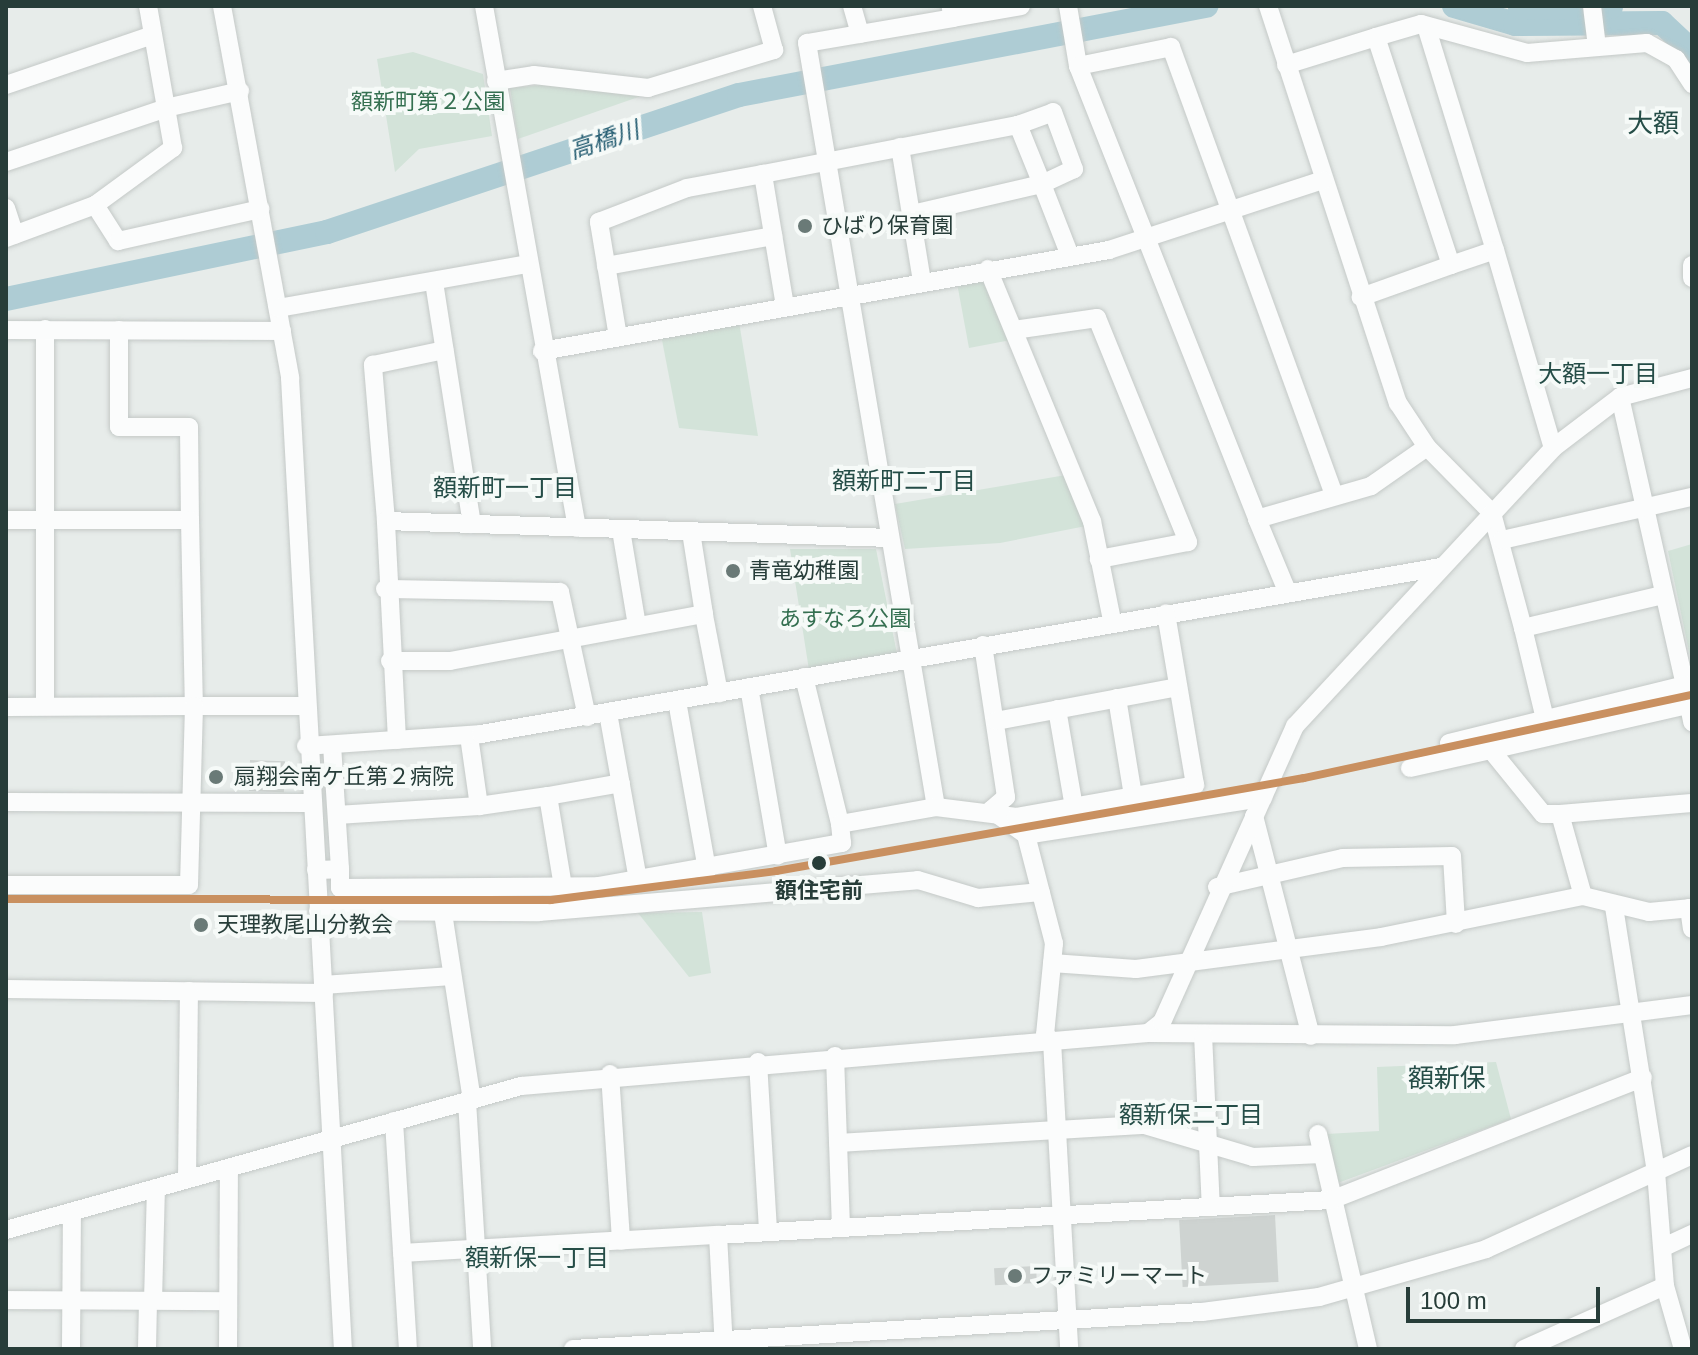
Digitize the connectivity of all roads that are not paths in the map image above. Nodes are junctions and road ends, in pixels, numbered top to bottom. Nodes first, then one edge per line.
1 (148, 6) edge
2 (222, 6) edge
3 (484, 6) edge
4 (762, 6) edge
5 (852, 6) edge
6 (1021, 6) edge
7 (1068, 6) edge
8 (1268, 6) edge
9 (1592, 6) edge
10 (951, 12) edge
11 (1426, 26) junction
12 (860, 34) junction
13 (153, 35) junction
14 (1376, 37) junction
15 (1596, 40) dead end
16 (808, 46) junction
17 (774, 50) junction
18 (1078, 62) junction
19 (1286, 65) junction
20 (496, 81) junction
21 (1692, 84) edge
22 (6, 85) edge
23 (240, 91) junction
24 (166, 108) junction
25 (1018, 125) junction
26 (900, 147) junction
27 (828, 160) junction
28 (6, 162) edge
29 (763, 174) junction
30 (1323, 180) junction
31 (1042, 184) junction
32 (95, 205) junction
33 (6, 208) edge
34 (1230, 209) junction
35 (261, 212) junction
36 (912, 214) junction
37 (773, 236) junction
38 (11, 237) edge
39 (1146, 241) junction
40 (1495, 250) junction
41 (1070, 256) junction
42 (527, 264) junction
43 (1451, 265) junction
44 (1692, 265) edge
45 (606, 266) junction
46 (988, 269) junction
47 (1692, 278) edge
48 (922, 281) junction
49 (434, 282) junction
50 (853, 294) junction
51 (1361, 297) junction
52 (785, 306) junction
53 (278, 308) junction
54 (45, 329) junction
55 (6, 330) edge
56 (119, 330) junction
57 (1014, 330) junction
58 (282, 331) junction
59 (618, 337) junction
60 (444, 350) junction
61 (542, 351) junction
62 (1692, 378) edge
63 (1620, 397) junction
64 (1427, 447) junction
65 (1553, 448) junction
66 (1334, 495) junction
67 (1692, 497) edge
68 (1645, 508) junction
69 (1492, 513) junction
70 (1257, 519) junction
71 (6, 520) edge
72 (43, 520) junction
73 (190, 520) junction
74 (386, 521) junction
75 (472, 524) junction
76 (577, 528) junction
77 (621, 530) junction
78 (691, 532) junction
79 (890, 538) junction
80 (1502, 540) junction
81 (1099, 559) junction
82 (1441, 567) junction
83 (385, 589) junction
84 (1287, 591) junction
85 (1663, 595) junction
86 (703, 610) junction
87 (1166, 613) junction
88 (1112, 620) junction
89 (637, 626) junction
90 (1523, 628) junction
91 (572, 639) junction
92 (983, 645) junction
93 (912, 658) junction
94 (390, 661) junction
95 (804, 677) junction
96 (1689, 684) edge
97 (749, 687) junction
98 (1178, 687) junction
99 (719, 693) junction
100 (1117, 698) junction
101 (677, 701) junction
102 (45, 706) junction
103 (194, 706) junction
104 (304, 706) junction
105 (6, 707) edge
106 (1057, 709) junction
107 (1691, 710) edge
108 (608, 713) junction
109 (587, 717) junction
110 (1545, 719) junction
111 (996, 721) junction
112 (469, 736) junction
113 (397, 740) junction
114 (1449, 743) dead end
115 (332, 745) junction
116 (306, 746) junction
117 (1491, 750) junction
118 (1410, 768) dead end
119 (621, 783) junction
120 (548, 796) junction
121 (1133, 796) junction
122 (1263, 798) junction
123 (6, 802) edge
124 (190, 803) junction
125 (310, 803) junction
126 (1692, 803) edge
127 (479, 806) junction
128 (936, 807) junction
129 (1074, 807) junction
130 (991, 810) junction
131 (1560, 814) junction
132 (337, 815) junction
133 (1254, 816) junction
134 (840, 824) junction
135 (1026, 835) junction
136 (778, 856) junction
137 (340, 869) junction
138 (316, 870) junction
139 (707, 870) junction
140 (1268, 876) junction
141 (638, 880) junction
142 (6, 885) edge
143 (563, 887) junction
144 (1217, 887) junction
145 (1041, 892) junction
146 (1583, 896) junction
147 (1614, 908) junction
148 (1691, 908) edge
149 (318, 911) junction
150 (443, 913) junction
151 (1456, 924) junction
152 (1692, 929) edge
153 (1287, 950) junction
154 (1185, 961) junction
155 (1052, 963) junction
156 (452, 976) junction
157 (6, 989) edge
158 (323, 989) junction
159 (189, 991) junction
160 (1692, 1005) edge
161 (1632, 1014) junction
162 (1148, 1033) junction
163 (1203, 1034) junction
164 (1311, 1036) junction
165 (1052, 1041) junction
166 (835, 1056) junction
167 (758, 1062) junction
168 (610, 1074) junction
169 (1643, 1078) junction
170 (469, 1100) junction
171 (394, 1121) junction
172 (1058, 1131) junction
173 (1318, 1134) dead end
174 (334, 1139) junction
175 (838, 1143) junction
176 (1209, 1144) junction
177 (1322, 1154) junction
178 (1692, 1155) edge
179 (229, 1168) junction
180 (1656, 1172) junction
181 (187, 1179) junction
182 (156, 1188) junction
183 (1331, 1200) junction
184 (1211, 1207) junction
185 (72, 1212) junction
186 (1063, 1217) junction
187 (841, 1228) junction
188 (6, 1230) edge
189 (768, 1231) junction
190 (1692, 1234) edge
191 (718, 1235) junction
192 (621, 1241) junction
193 (475, 1247) junction
194 (1664, 1247) junction
195 (402, 1253) junction
196 (1665, 1286) junction
197 (1354, 1289) junction
198 (6, 1300) edge
199 (71, 1300) junction
200 (150, 1301) junction
201 (227, 1301) junction
202 (1066, 1320) junction
203 (724, 1345) edge
204 (1683, 1347) edge
205 (71, 1349) edge
206 (147, 1349) edge
207 (228, 1349) edge
208 (343, 1349) edge
209 (408, 1349) edge
210 (482, 1349) edge
211 (573, 1349) edge
212 (1069, 1349) edge
213 (1368, 1349) edge
214 (1524, 1349) edge

1 - 13 street
2 - 23 street
3 - 20 street
4 - 17 street
5 - 12 street
6 - 10 street
7 - 18 street
8 - 19 street
9 - 15 street
10 - 12 street
11 - 14 street
11 - 21 street
11 - 40 street
12 - 16 street
13 - 22 street
13 - 24 street
14 - 19 street
14 - 43 street
16 - 17 street
16 - 27 street
17 - 20 street
18 - 34 street
18 - 39 street
19 - 30 street
20 - 42 street
23 - 24 street
23 - 35 street
24 - 28 street
24 - 32 street
25 - 26 street
25 - 31 street
25 - 31 street
26 - 27 street
26 - 36 street
27 - 29 street
27 - 50 street
29 - 37 street
29 - 45 street
30 - 34 street
30 - 51 street
31 - 36 street
31 - 41 street
32 - 35 street
32 - 38 street
33 - 38 street
34 - 39 street
34 - 66 street
35 - 53 street
36 - 48 street
37 - 45 street
37 - 52 street
39 - 41 street
39 - 70 street
40 - 43 street
40 - 65 street
41 - 46 street
42 - 49 street
42 - 61 street
43 - 51 street
44 - 47 street
45 - 59 street
46 - 48 street
46 - 57 street
48 - 50 street
49 - 53 street
49 - 60 street
50 - 52 street
50 - 79 street
51 - 64 street
52 - 59 street
53 - 58 street
54 - 55 street
54 - 56 street
54 - 72 street
56 - 58 street
56 - 73 street
57 - 81 street
57 - 81 street
58 - 104 street
59 - 61 street
60 - 74 street
60 - 75 street
61 - 76 street
62 - 63 street
63 - 65 street
63 - 68 street
64 - 66 street
64 - 69 street
65 - 69 street
66 - 70 street
67 - 68 street
68 - 80 street
68 - 85 street
69 - 80 street
69 - 82 street
70 - 84 street
71 - 72 street
72 - 73 street
72 - 102 street
73 - 103 street
74 - 75 street
74 - 83 street
75 - 76 street
76 - 77 street
77 - 78 street
77 - 89 street
78 - 79 street
78 - 86 street
79 - 93 street
80 - 90 street
81 - 88 street
82 - 84 street
82 - 122 street
83 - 91 street
83 - 94 street
84 - 87 street
85 - 90 street
85 - 96 street
86 - 89 street
86 - 99 street
87 - 88 street
87 - 98 street
88 - 92 street
89 - 91 street
90 - 110 street
91 - 94 street
91 - 109 street
92 - 93 street
92 - 111 street
93 - 95 street
93 - 128 street
94 - 113 street
95 - 97 street
95 - 134 street
96 - 107 street
96 - 110 street
97 - 99 street
97 - 136 street
98 - 100 street
98 - 121 street
99 - 101 street
100 - 106 street
100 - 121 street
101 - 108 street
101 - 139 street
102 - 103 street
102 - 105 street
103 - 104 street
103 - 124 street
104 - 116 street
106 - 111 street
106 - 129 street
107 - 117 street
108 - 109 street
108 - 119 street
109 - 112 street
110 - 114 street
111 - 130 street
112 - 113 street
112 - 127 street
113 - 115 street
115 - 116 street
115 - 132 street
116 - 125 street
117 - 118 street
117 - 131 street
119 - 120 street
119 - 141 street
120 - 127 street
120 - 143 street
121 - 129 street
122 - 133 street
122 - 135 street
123 - 124 street
124 - 125 street
124 - 142 street
125 - 138 street
126 - 131 street
127 - 132 street
128 - 130 street
128 - 134 street
129 - 130 street
130 - 135 street
131 - 146 street
132 - 137 street
133 - 140 street
133 - 144 street
134 - 136 street
135 - 145 street
136 - 139 street
137 - 138 street
137 - 143 street
138 - 149 street
139 - 141 street
140 - 144 street
140 - 151 street
140 - 153 street
141 - 143 street
144 - 154 street
145 - 150 street
145 - 155 street
146 - 147 street
146 - 151 street
147 - 148 street
147 - 161 street
148 - 152 street
149 - 150 street
149 - 158 street
150 - 156 street
151 - 153 street
153 - 154 street
153 - 164 street
154 - 155 street
154 - 162 street
155 - 165 street
156 - 158 street
156 - 170 street
157 - 159 street
158 - 159 street
158 - 174 street
159 - 181 street
160 - 161 street
161 - 164 street
161 - 169 street
162 - 163 street
162 - 165 street
163 - 164 street
163 - 176 street
165 - 166 street
165 - 172 street
166 - 167 street
166 - 175 street
167 - 168 street
167 - 189 street
168 - 170 street
168 - 192 street
169 - 180 street
169 - 183 street
170 - 171 street
170 - 193 street
171 - 174 street
171 - 195 street
172 - 175 street
172 - 176 street
172 - 186 street
173 - 177 street
174 - 179 street
174 - 208 street
175 - 187 street
176 - 177 street
176 - 184 street
177 - 183 street
178 - 180 street
179 - 181 street
179 - 201 street
180 - 194 street
180 - 197 street
181 - 182 street
182 - 185 street
182 - 200 street
183 - 184 street
183 - 197 street
184 - 186 street
185 - 188 street
185 - 199 street
186 - 187 street
186 - 202 street
187 - 189 street
189 - 191 street
190 - 194 street
191 - 192 street
191 - 203 street
192 - 193 street
193 - 195 street
193 - 210 street
194 - 196 street
195 - 209 street
196 - 204 street
196 - 214 street
197 - 202 street
197 - 213 street
198 - 199 street
199 - 200 street
199 - 205 street
200 - 201 street
200 - 206 street
201 - 207 street
202 - 203 street
202 - 212 street
203 - 211 street

